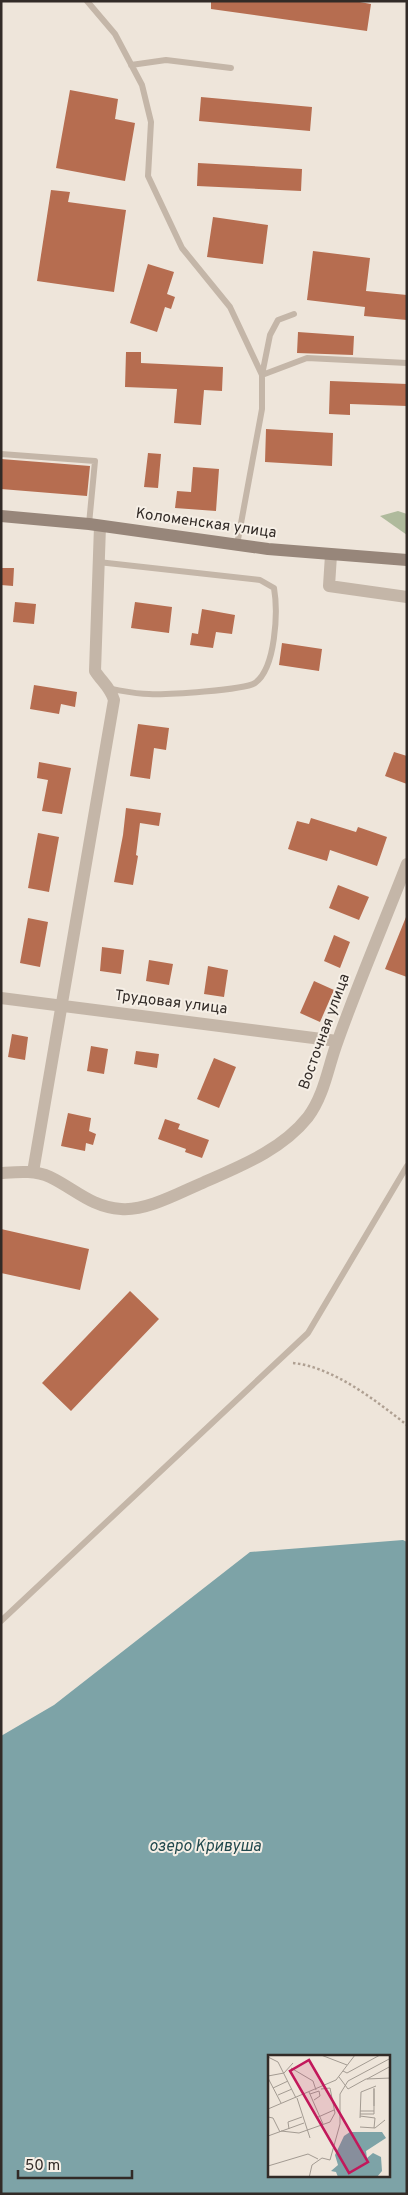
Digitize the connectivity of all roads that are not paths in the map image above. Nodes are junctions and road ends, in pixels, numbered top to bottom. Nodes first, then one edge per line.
1 (87, 1) edge
2 (131, 65) junction
3 (231, 68) dead end
4 (294, 314) dead end
5 (407, 363) edge
6 (262, 375) junction
7 (1, 454) edge
8 (1, 516) edge
9 (95, 525) junction
10 (237, 546) junction
11 (331, 555) junction
12 (407, 560) edge
13 (98, 562) junction
14 (407, 597) edge
15 (111, 689) junction
16 (407, 864) edge
17 (1, 998) edge
18 (62, 1006) junction
19 (338, 1041) junction
20 (407, 1166) edge
21 (33, 1172) junction
22 (1, 1173) edge
23 (1, 1621) edge

1 - 2 lane
2 - 3 lane
2 - 6 lane
4 - 6 lane
5 - 6 lane
6 - 10 lane
7 - 9 lane
8 - 9 street, Коломенская улица
9 - 10 street, Коломенская улица
9 - 13 street
10 - 11 street, Коломенская улица
11 - 12 street, Коломенская улица
11 - 14 street
13 - 15 street
13 - 15 lane
15 - 18 street
16 - 19 street, Восточная улица
17 - 18 street, Трудовая улица
18 - 19 street, Трудовая улица
18 - 21 street
19 - 21 street, Восточная улица
20 - 23 lane
21 - 22 street, Восточная улица

